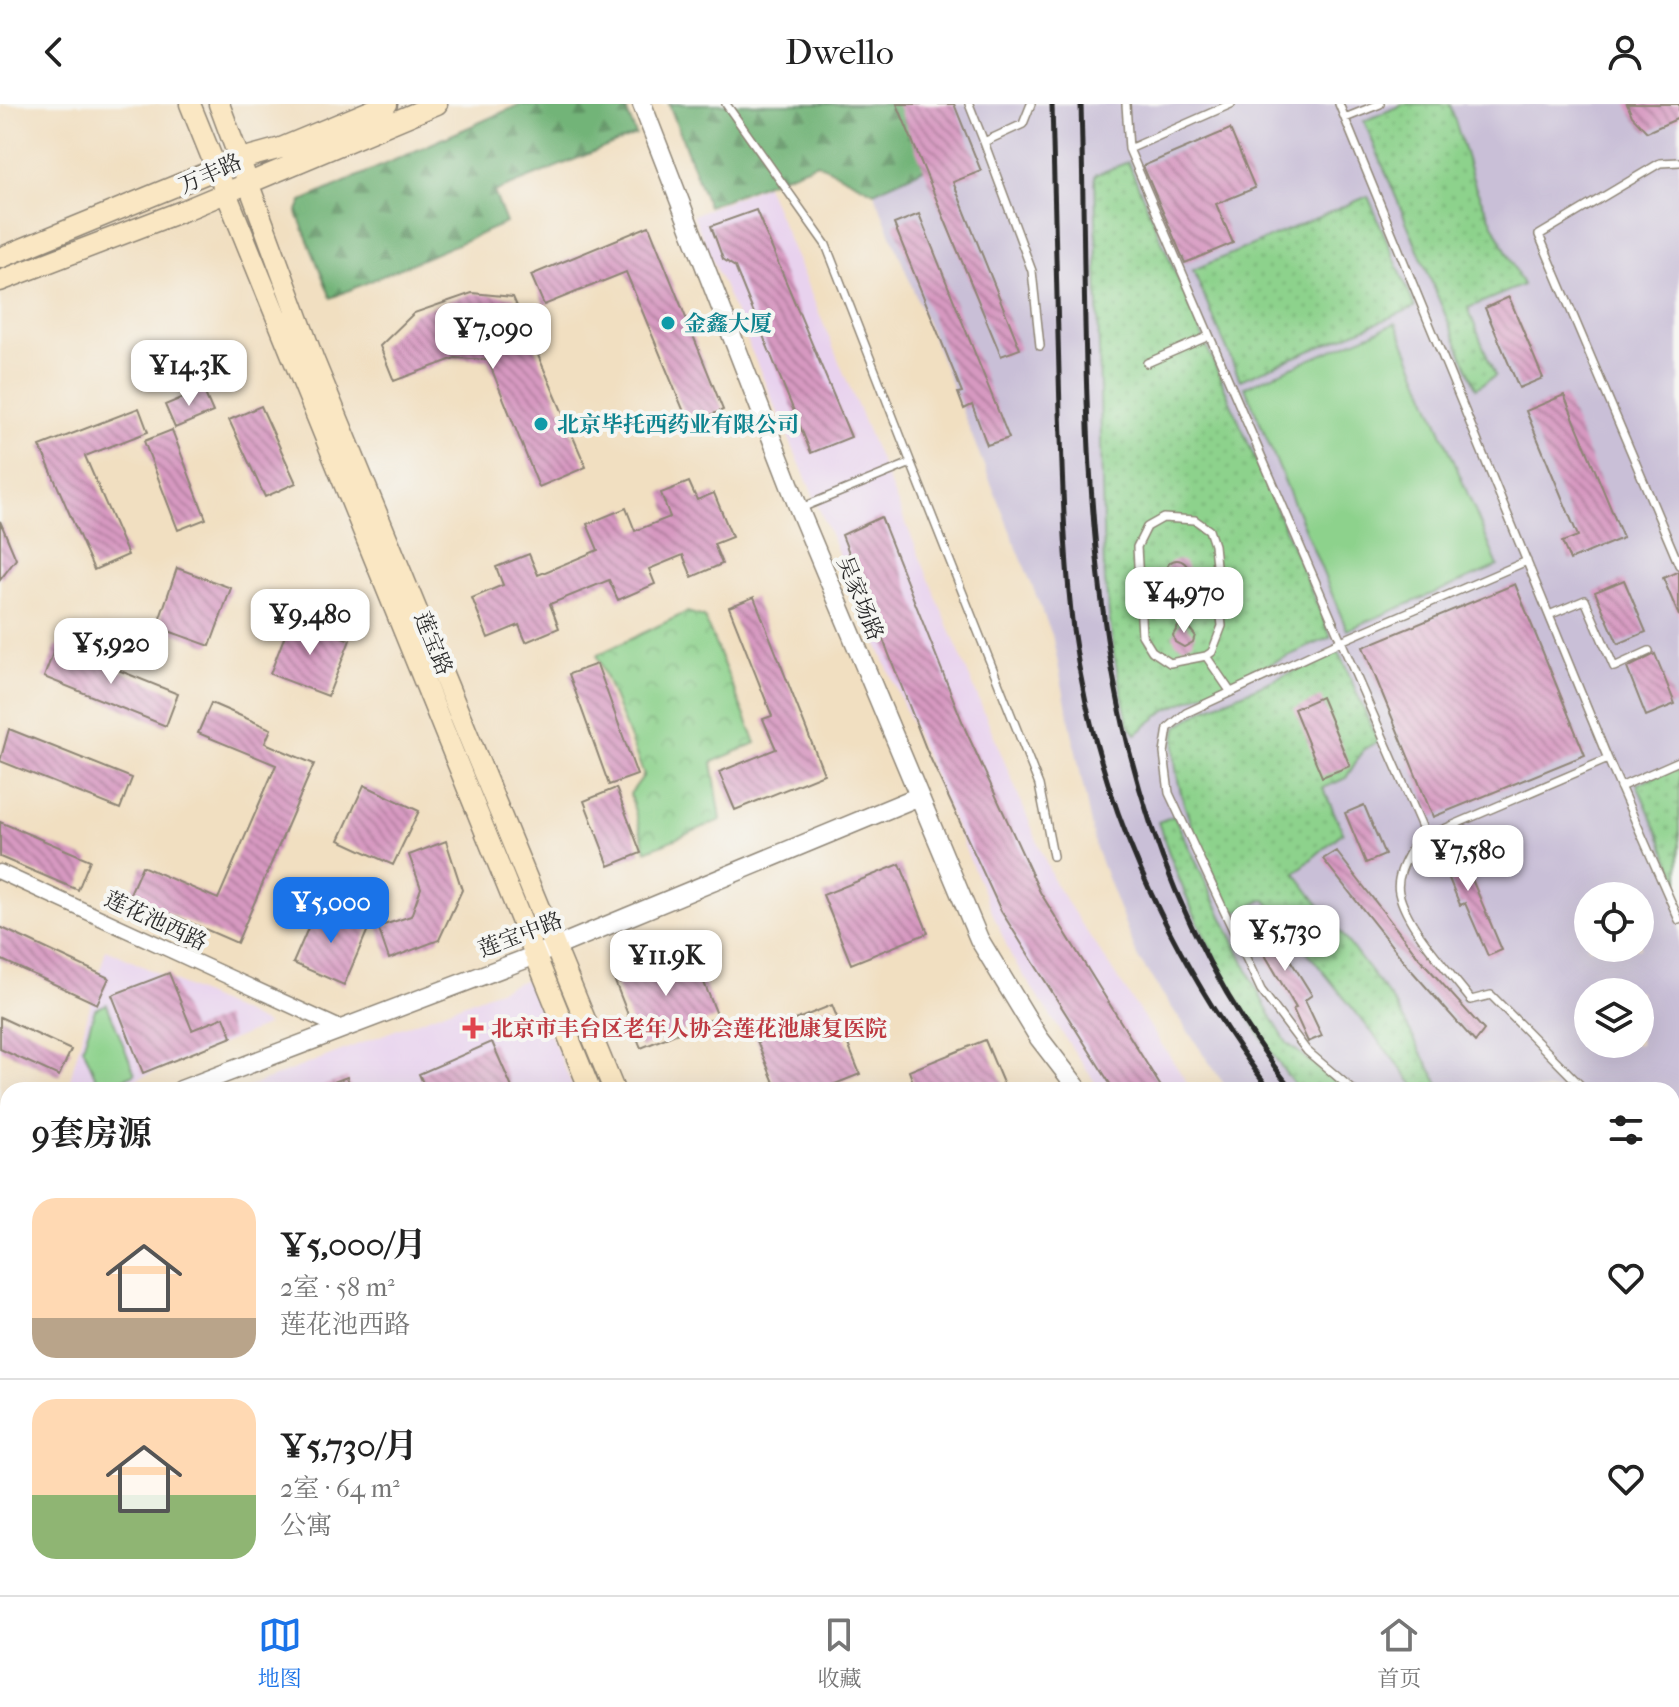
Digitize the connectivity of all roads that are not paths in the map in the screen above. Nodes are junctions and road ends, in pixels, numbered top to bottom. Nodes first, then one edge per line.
1 (190, 104) edge
2 (219, 104) edge
3 (387, 104) edge
4 (437, 104) edge
5 (642, 104) edge
6 (726, 104) edge
7 (969, 104) edge
8 (1031, 104) edge
9 (1126, 104) edge
10 (1231, 104) edge
11 (1339, 104) edge
12 (1380, 104) edge
13 (1345, 118) junction
14 (984, 142) junction
15 (1129, 149) junction
16 (241, 159) junction
17 (1679, 162) edge
18 (217, 169) junction
19 (249, 181) junction
20 (226, 193) junction
21 (0, 258) edge
22 (0, 281) edge
23 (1209, 336) junction
24 (1040, 346) dead end
25 (1147, 363) dead end
26 (911, 463) junction
27 (799, 509) junction
28 (1527, 561) junction
29 (1679, 565) edge
30 (1549, 615) junction
31 (1341, 641) junction
32 (1649, 651) dead end
33 (1206, 656) junction
34 (1230, 691) junction
35 (1608, 759) junction
36 (1679, 761) edge
37 (1620, 787) junction
38 (917, 797) junction
39 (1426, 836) junction
40 (1053, 856) dead end
41 (0, 872) edge
42 (1679, 920) edge
43 (556, 946) junction
44 (536, 955) junction
45 (338, 1027) junction
46 (201, 1082) edge
47 (587, 1082) edge
48 (611, 1082) edge
49 (1073, 1082) edge
50 (1344, 1082) edge
51 (1577, 1082) edge

1 - 18 main road, 莲宝路
2 - 16 main road, 莲宝路
3 - 16 main road, 万丰路
4 - 19 main road, 万丰路
5 - 27 street, 吴家场路
6 - 26 lane
7 - 14 lane
8 - 14 lane
9 - 15 lane
10 - 15 lane
11 - 13 lane
12 - 13 lane
13 - 28 lane
14 - 24 lane
15 - 23 lane
16 - 18 main road, 万丰路
16 - 19 main road, 莲宝路
17 - 29 lane
18 - 20 main road, 莲宝路
18 - 21 main road, 万丰路
19 - 20 main road, 万丰路
19 - 43 main road, 莲宝路
20 - 22 main road, 万丰路
20 - 44 main road, 莲宝路
23 - 25 lane
23 - 31 lane
26 - 27 lane
26 - 40 lane
27 - 38 street, 吴家场路
28 - 30 lane
28 - 31 lane
30 - 32 lane
30 - 35 lane
31 - 34 lane
31 - 39 lane
33 - 33 lane
33 - 34 lane
34 - 50 lane
35 - 37 lane
35 - 39 lane
36 - 37 lane
37 - 42 lane
38 - 43 street, 莲宝中路
38 - 49 street, 吴家场路
39 - 51 lane
41 - 45 street, 莲花池西路
43 - 44 street, 莲宝中路
43 - 48 main road, 莲宝路
44 - 45 street, 莲宝中路
44 - 47 main road, 莲宝路
45 - 46 street, 莲宝中路

